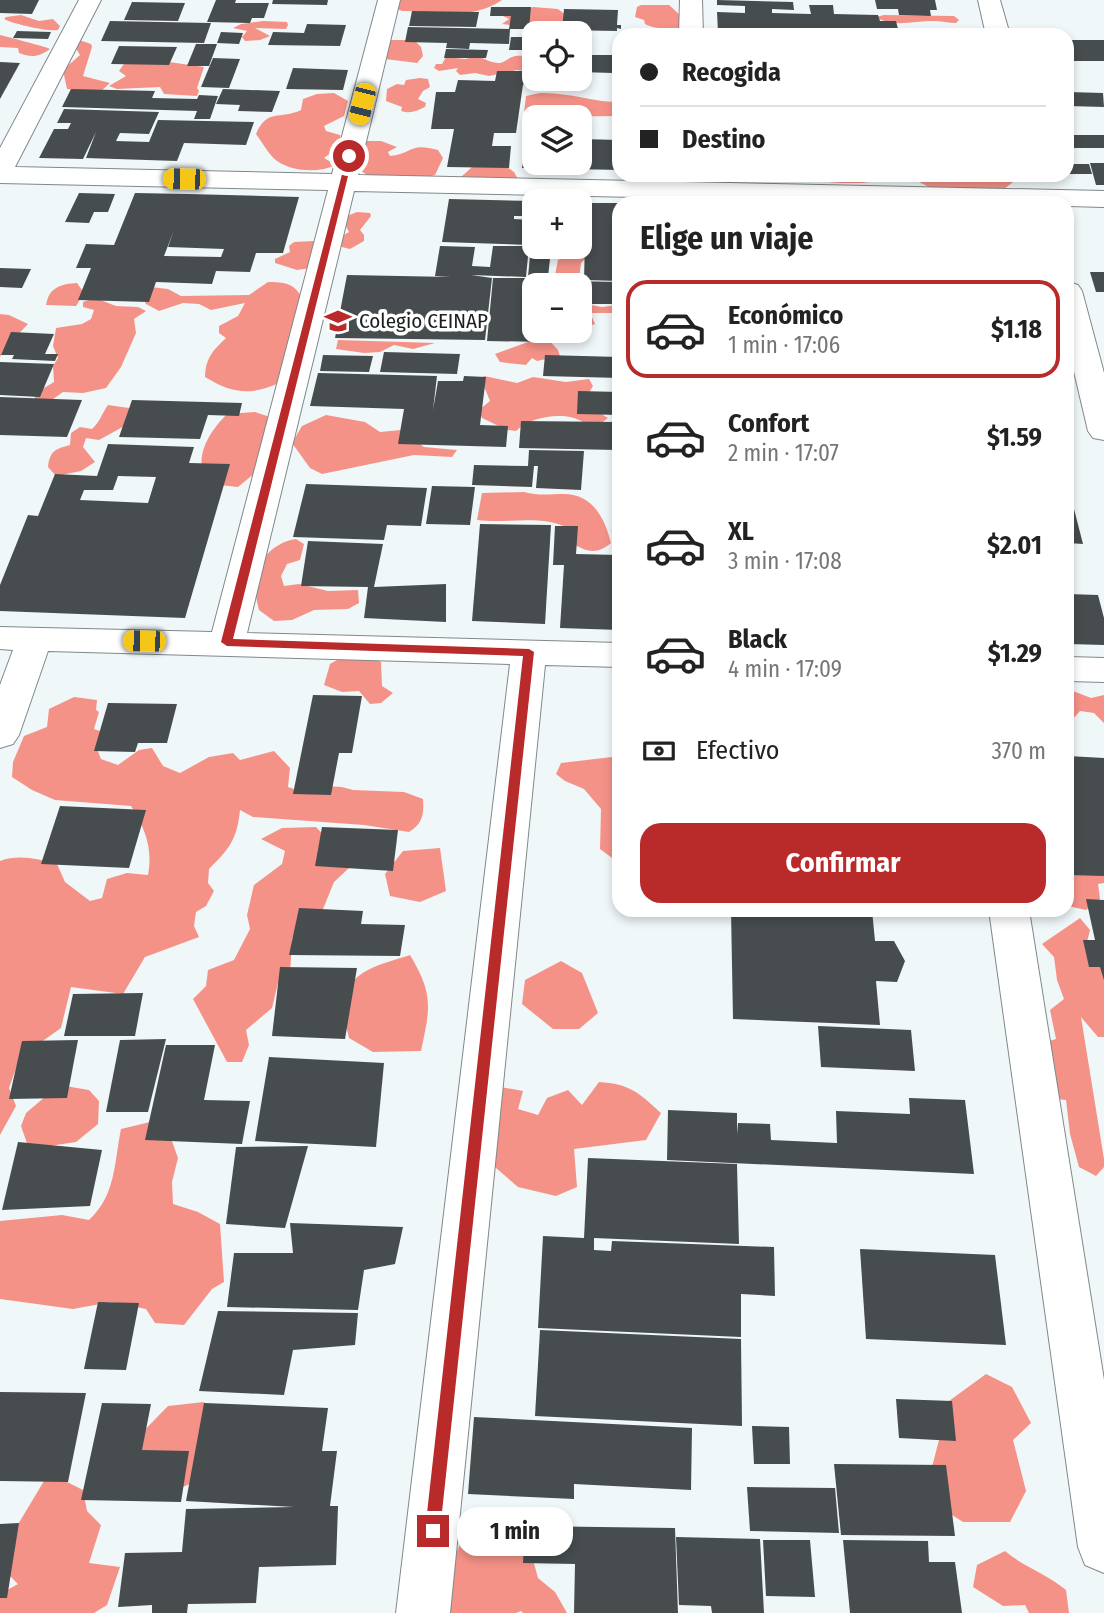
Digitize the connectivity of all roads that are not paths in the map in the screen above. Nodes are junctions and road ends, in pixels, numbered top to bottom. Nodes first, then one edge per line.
1 (90, 0) edge
2 (389, 0) edge
3 (691, 0) edge
4 (989, 0) edge
5 (691, 28) edge
6 (996, 28) edge
7 (0, 173) edge
8 (343, 183) junction
9 (691, 189) edge
10 (1041, 192) edge
11 (822, 196) edge
12 (948, 196) edge
13 (1104, 199) edge
14 (1074, 314) edge
15 (1104, 431) edge
16 (17, 639) edge
17 (227, 642) junction
18 (529, 652) junction
19 (612, 655) edge
20 (1074, 669) edge
21 (1104, 670) edge
22 (0, 735) edge
23 (1010, 917) edge
24 (1104, 1547) edge
25 (424, 1613) edge

1 - 7 street
2 - 8 street
3 - 5 street
4 - 6 street
7 - 8 street
8 - 9 street
8 - 17 street
9 - 11 street
10 - 12 street
10 - 13 street
14 - 15 street
16 - 17 street
16 - 22 street
17 - 18 street
18 - 19 street
18 - 25 street
20 - 21 street
23 - 24 street

